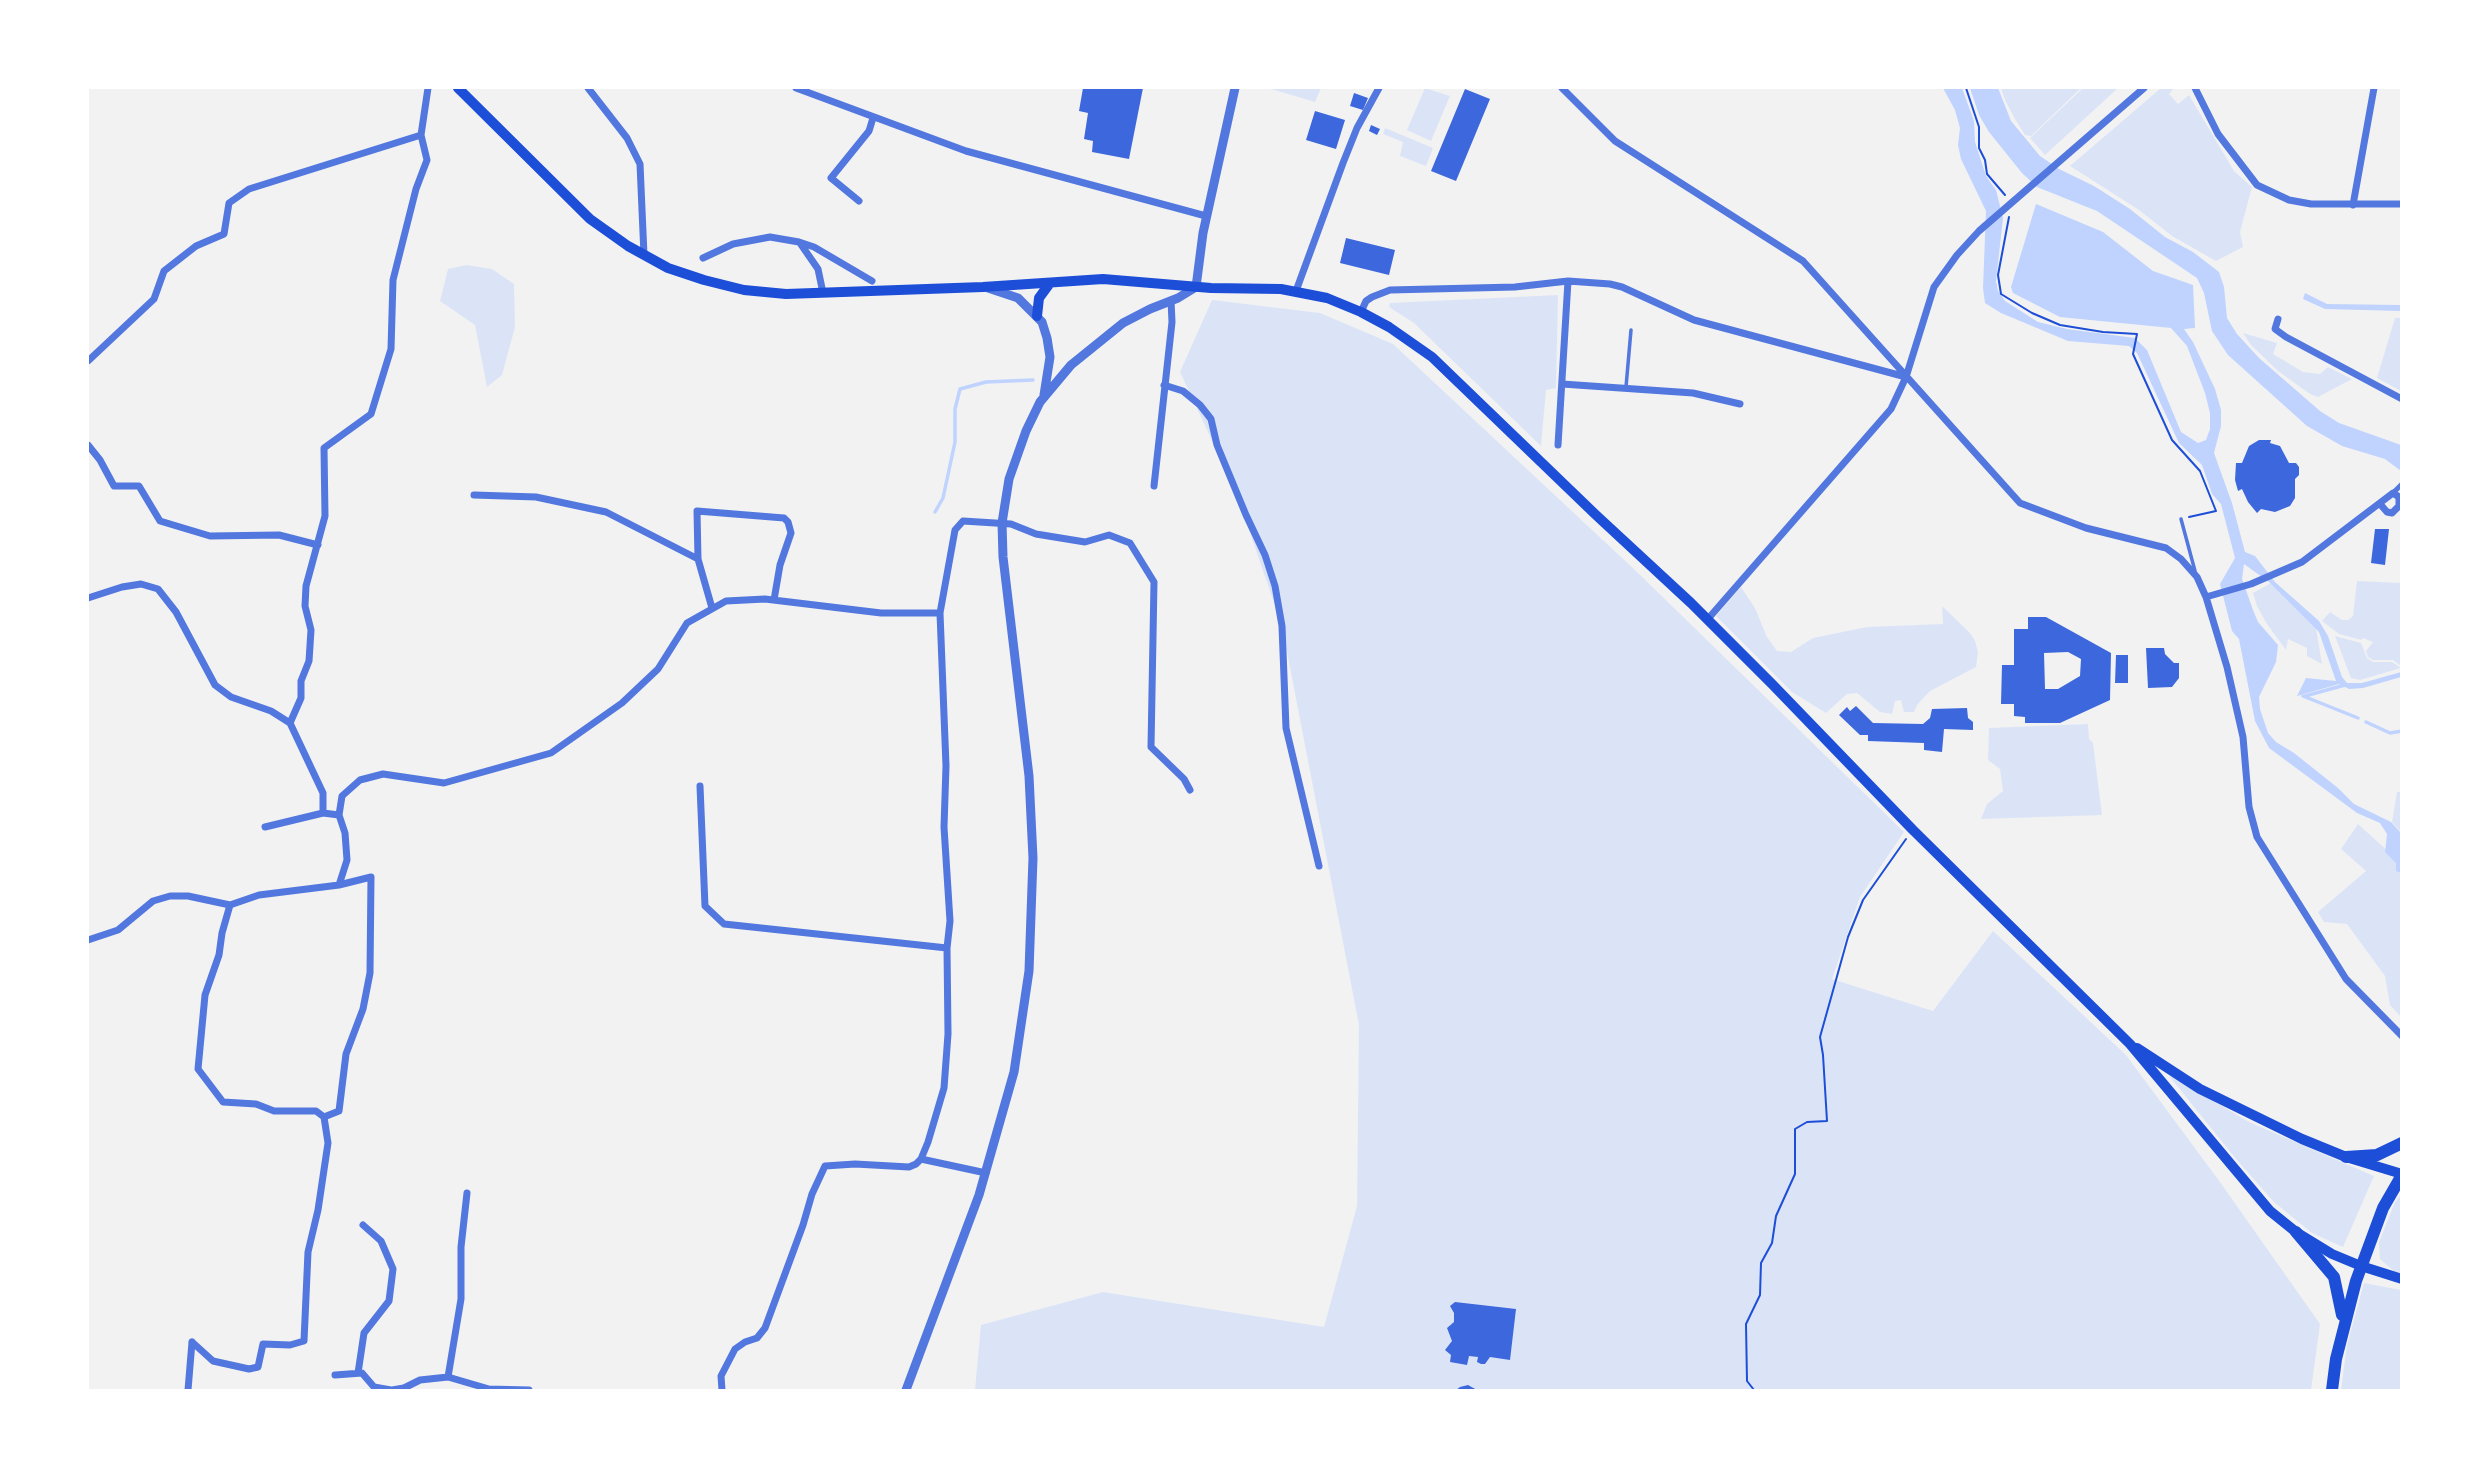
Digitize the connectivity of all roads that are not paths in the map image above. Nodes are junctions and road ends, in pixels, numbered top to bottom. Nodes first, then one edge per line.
1 (428, 88) edge
2 (458, 88) edge
3 (588, 88) edge
4 (796, 88) edge
5 (1235, 88) edge
6 (1379, 88) edge
7 (1562, 88) edge
8 (2144, 88) edge
9 (2195, 88) edge
10 (2374, 88) edge
11 (873, 118) junction
12 (421, 135) junction
13 (859, 201) dead end
14 (2402, 204) edge
15 (2353, 205) junction
16 (1206, 216) junction
17 (799, 242) junction
18 (644, 255) junction
19 (704, 258) dead end
20 (872, 281) dead end
21 (1568, 281) junction
22 (1050, 283) junction
23 (1196, 286) junction
24 (983, 287) junction
25 (1296, 291) junction
26 (823, 293) junction
27 (1171, 301) junction
28 (1361, 312) junction
29 (1037, 316) junction
30 (2278, 319) dead end
31 (1631, 330) dead end
32 (88, 361) edge
33 (1906, 377) junction
34 (1562, 384) junction
35 (1164, 385) junction
36 (1626, 387) junction
37 (1042, 398) junction
38 (2402, 399) edge
39 (1740, 404) dead end
40 (88, 445) edge
41 (1558, 445) dead end
42 (2402, 484) edge
43 (1154, 486) dead end
44 (2393, 493) junction
45 (474, 495) dead end
46 (2379, 504) junction
47 (2181, 519) road end
48 (1002, 523) junction
49 (318, 545) junction
50 (698, 559) junction
51 (2197, 577) junction
52 (2206, 597) junction
53 (88, 598) edge
54 (774, 600) junction
55 (712, 608) junction
56 (940, 613) junction
57 (1707, 620) junction
58 (290, 723) junction
59 (700, 786) dead end
60 (1191, 790) dead end
61 (323, 814) junction
62 (339, 815) junction
63 (265, 827) dead end
64 (1319, 866) dead end
65 (339, 885) junction
66 (230, 905) junction
67 (88, 940) edge
68 (947, 948) junction
69 (2402, 1036) edge
70 (2130, 1044) junction
71 (324, 1117) junction
72 (2402, 1143) edge
73 (2346, 1157) junction
74 (921, 1159) junction
75 (986, 1173) junction
76 (2402, 1175) edge
77 (467, 1193) dead end
78 (363, 1226) dead end
79 (2296, 1233) junction
80 (2361, 1266) junction
81 (2402, 1279) edge
82 (2343, 1327) junction
83 (358, 1373) junction
84 (335, 1375) dead end
85 (448, 1377) junction
86 (188, 1391) edge
87 (391, 1391) edge
88 (529, 1391) edge
89 (722, 1391) edge
90 (906, 1391) edge
91 (2332, 1391) edge

1 - 12 street
2 - 18 main road
3 - 18 street
4 - 11 street
5 - 16 street
6 - 25 street
7 - 33 street
8 - 33 street
9 - 15 street
10 - 15 street
11 - 13 street
11 - 16 street
12 - 32 street
12 - 49 street
14 - 15 street
16 - 23 street
17 - 19 street
17 - 20 street
17 - 26 street
18 - 26 main road
21 - 28 street
21 - 33 street
21 - 34 street
22 - 23 main road
22 - 24 main road
22 - 29 main road
23 - 25 main road
23 - 27 street
24 - 26 main road
24 - 29 street
25 - 28 main road
27 - 35 street
27 - 37 street
28 - 57 main road
29 - 37 street
30 - 38 street
31 - 36 lane
33 - 51 street
33 - 57 street
34 - 36 street
34 - 41 street
35 - 43 street
35 - 64 street
36 - 39 street
37 - 48 street
40 - 49 street
42 - 44 street
44 - 46 street
44 - 46 street
45 - 50 street
46 - 52 street
47 - 51 lane
48 - 56 street
48 - 60 street
48 - 75 street
49 - 58 street
50 - 54 street
50 - 55 street
51 - 52 street
52 - 69 street
53 - 58 street
54 - 55 street
54 - 56 street
55 - 62 street
56 - 68 street
57 - 70 main road
58 - 61 street
59 - 68 street
61 - 62 street
61 - 63 street
62 - 65 street
65 - 66 street
65 - 71 street
66 - 67 street
66 - 71 street
68 - 74 street
70 - 73 main road
70 - 79 main road
71 - 86 street
72 - 73 highway
73 - 76 main road
74 - 75 street
74 - 89 street
75 - 90 street
76 - 80 highway
77 - 85 street
78 - 83 street
79 - 80 main road
79 - 82 highway
80 - 81 main road
80 - 82 highway
82 - 91 highway
83 - 84 street
83 - 87 street
85 - 87 street
85 - 88 street

